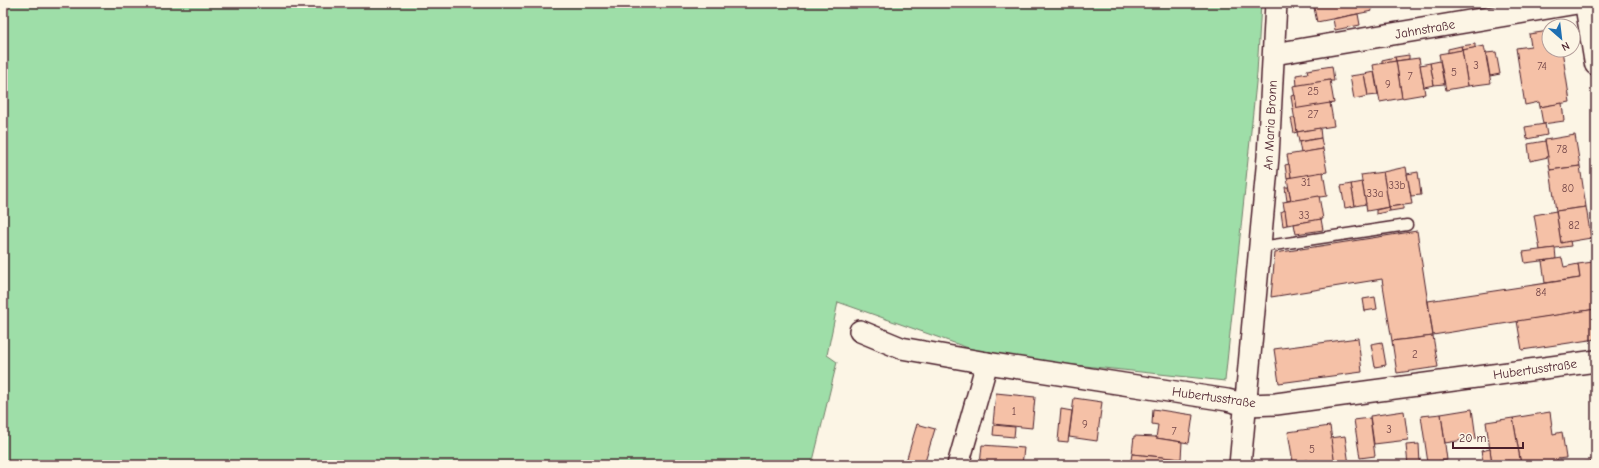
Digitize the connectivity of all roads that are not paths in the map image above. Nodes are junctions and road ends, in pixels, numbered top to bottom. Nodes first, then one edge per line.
1 (1276, 3) edge
2 (1576, 3) edge
3 (1586, 3) edge
4 (1274, 54) junction
5 (1596, 64) edge
6 (1408, 225) dead end
7 (1261, 247) junction
8 (860, 331) dead end
9 (1596, 361) edge
10 (987, 363) junction
11 (1247, 405) junction
12 (958, 465) edge
13 (1240, 465) edge

1 - 4 street, An Maria Bronn
2 - 4 street, Jahnstraße
3 - 5 main road
4 - 7 street, An Maria Bronn
6 - 7 lane
7 - 11 street, An Maria Bronn
8 - 10 street, Hubertusstraße
9 - 11 street, Hubertusstraße
10 - 11 street, Hubertusstraße
10 - 12 street
11 - 13 street, An Maria Bronn

